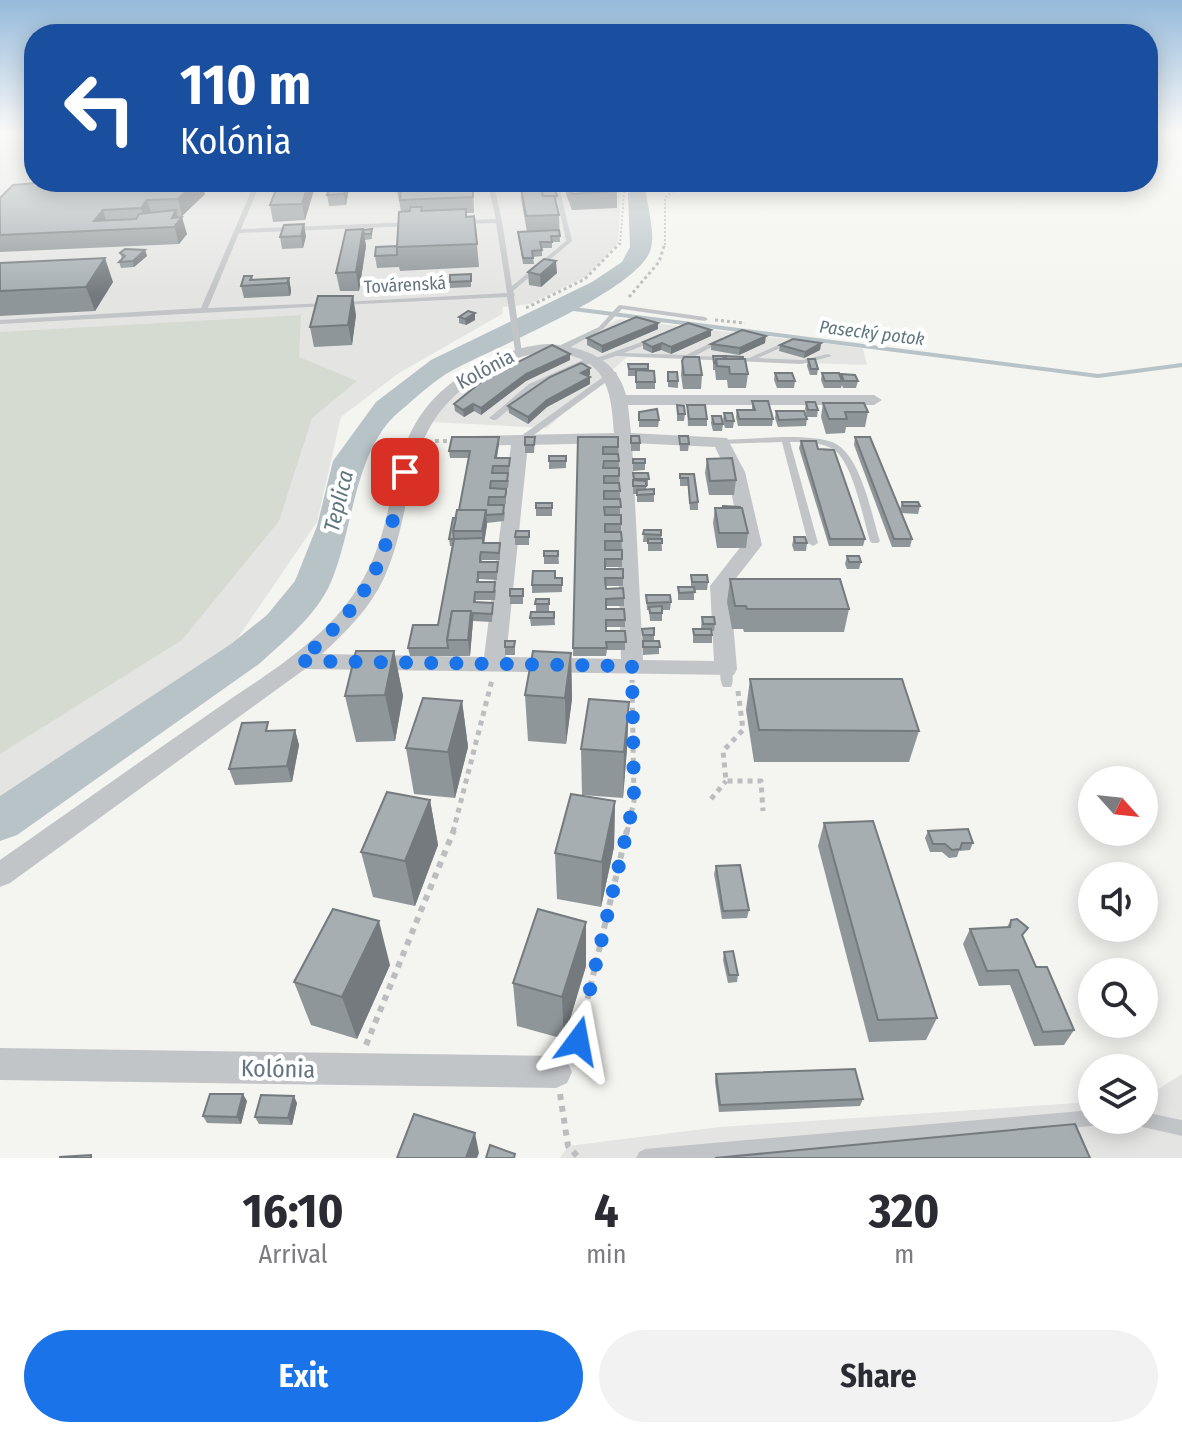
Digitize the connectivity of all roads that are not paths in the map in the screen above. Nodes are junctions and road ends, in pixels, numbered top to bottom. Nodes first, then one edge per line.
1 (254, 192) edge
2 (492, 192) edge
3 (558, 192) edge
4 (499, 221) junction
5 (453, 222) edge
6 (422, 224) edge
7 (238, 231) junction
8 (511, 292) junction
9 (204, 310) junction
10 (705, 319) road end
11 (0, 322) edge
12 (666, 335) edge
13 (731, 335) edge
14 (789, 342) edge
15 (518, 347) junction
16 (564, 347) junction
17 (619, 355) junction
18 (828, 356) dead end
19 (687, 357) junction
20 (751, 358) junction
21 (596, 359) junction
22 (613, 374) junction
23 (620, 400) junction
24 (874, 400) dead end
25 (493, 418) dead end
26 (623, 438) junction
27 (444, 441) dead end
28 (520, 441) junction
29 (721, 442) junction
30 (786, 442) junction
31 (875, 541) dead end
32 (813, 543) dead end
33 (300, 661) junction
34 (494, 666) junction
35 (632, 666) junction
36 (0, 875) edge
37 (0, 1064) edge
38 (564, 1071) road end
39 (1078, 1119) edge
40 (1158, 1123) edge
41 (1182, 1128) edge
42 (645, 1158) edge

1 - 7 lane
2 - 4 lane
3 - 8 lane
4 - 5 lane
4 - 8 lane
6 - 7 lane
7 - 9 lane
8 - 9 lane, Továrenská
8 - 15 lane
9 - 11 lane, Továrenská
10 - 16 lane
12 - 17 lane
13 - 19 lane
14 - 20 lane
15 - 16 street, Kolónia
15 - 33 street, Kolónia
16 - 21 street, Kolónia
17 - 19 lane
17 - 21 lane
18 - 20 lane
19 - 20 lane
21 - 22 street, Kolónia
21 - 25 lane
22 - 23 street
22 - 28 lane
23 - 24 street
23 - 26 street
26 - 28 street
26 - 29 street
26 - 35 street
27 - 28 street
28 - 34 street
29 - 30 lane
29 - 35 street
30 - 31 lane
30 - 32 lane
33 - 34 street
33 - 36 street, Kolónia
34 - 35 street
37 - 38 street, Kolónia
39 - 42 lane
40 - 41 lane

